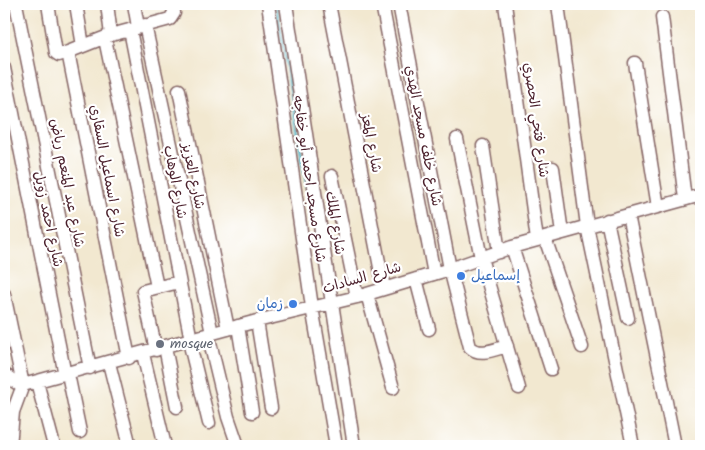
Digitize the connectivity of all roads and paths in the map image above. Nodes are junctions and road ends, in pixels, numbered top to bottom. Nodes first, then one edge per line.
1 (16, 4) edge
2 (48, 4) edge
3 (76, 4) edge
4 (106, 4) edge
5 (134, 4) edge
6 (173, 4) edge
7 (268, 4) edge
8 (286, 4) edge
9 (329, 4) edge
10 (382, 4) edge
11 (399, 4) edge
12 (505, 4) edge
13 (558, 4) edge
14 (662, 17) dead end
15 (138, 28) junction
16 (108, 37) junction
17 (83, 46) junction
18 (68, 52) junction
19 (635, 63) dead end
20 (4, 68) edge
21 (179, 90) dead end
22 (457, 139) dead end
23 (483, 146) dead end
24 (553, 168) dead end
25 (332, 176) dead end
26 (701, 195) edge
27 (685, 199) junction
28 (658, 207) junction
29 (628, 215) junction
30 (607, 220) junction
31 (587, 226) junction
32 (562, 233) junction
33 (541, 239) junction
34 (512, 247) junction
35 (499, 252) junction
36 (482, 258) junction
37 (450, 269) junction
38 (434, 274) junction
39 (416, 279) junction
40 (178, 282) junction
41 (157, 287) junction
42 (384, 288) junction
43 (4, 294) edge
44 (362, 295) junction
45 (331, 304) junction
46 (314, 306) junction
47 (628, 318) dead end
48 (256, 321) junction
49 (233, 327) junction
50 (429, 328) dead end
51 (210, 334) junction
52 (190, 340) junction
53 (507, 346) junction
54 (582, 346) dead end
55 (161, 348) junction
56 (144, 354) junction
57 (129, 358) junction
58 (109, 363) junction
59 (90, 368) junction
60 (551, 369) dead end
61 (4, 374) edge
62 (66, 374) junction
63 (28, 384) junction
64 (393, 388) dead end
65 (520, 388) dead end
66 (177, 407) dead end
67 (271, 408) dead end
68 (252, 412) dead end
69 (209, 423) dead end
70 (80, 432) dead end
71 (8, 443) edge
72 (54, 446) edge
73 (130, 446) edge
74 (164, 446) edge
75 (238, 446) edge
76 (336, 446) edge
77 (354, 446) edge
78 (632, 446) edge
79 (675, 446) edge

1 - 59 street, شارع عبد المنعم رياض
2 - 18 street
3 - 17 street
4 - 16 street
5 - 15 street, شارع العزيز
6 - 15 street
7 - 46 street, شارع مسجد احمد أبو خفاجه
8 - 45 street, شارع الملك
9 - 42 street, شارع المعز
10 - 38 street, شارع خلف مسجد الهدي
11 - 37 street
12 - 33 street, شارع فتحي الحصري
13 - 31 street
14 - 27 street
15 - 16 street
15 - 40 street, شارع الوهاب
15 - 51 street, شارع العزيز
16 - 17 street
16 - 41 street
17 - 18 street
18 - 57 street, شارع اسماعيل السقاري
19 - 28 street
20 - 62 street, شارع احمد زويل
21 - 49 street
22 - 36 street
23 - 35 street
24 - 32 street
25 - 44 street
26 - 27 street, شارع السادات
27 - 28 street, شارع السادات
28 - 29 street, شارع السادات
29 - 30 street, شارع السادات
29 - 79 street
30 - 31 street, شارع السادات
30 - 47 street
31 - 32 street, شارع السادات
31 - 78 street
32 - 33 street, شارع السادات
33 - 34 street, شارع السادات
33 - 54 street, شارع فتحي الحصري
34 - 35 street, شارع السادات
34 - 60 street
35 - 36 street, شارع السادات
36 - 37 street, شارع السادات
36 - 53 street
37 - 38 street, شارع السادات
37 - 53 street
38 - 39 street, شارع السادات
39 - 42 street, شارع السادات
39 - 50 street
40 - 41 street
40 - 52 street, شارع الوهاب
41 - 55 street
42 - 44 street, شارع السادات
43 - 63 street
44 - 45 street, شارع السادات
44 - 64 street
45 - 46 street, شارع السادات
45 - 77 street, شارع الملك
46 - 48 street, شارع السادات
46 - 76 street, شارع مسجد احمد أبو خفاجه
48 - 49 street, شارع السادات
48 - 67 street
49 - 51 street, شارع السادات
49 - 68 street
51 - 52 street, شارع السادات
51 - 75 street, شارع العزيز
52 - 55 street, شارع السادات
52 - 69 street, شارع الوهاب
53 - 65 street
55 - 56 street, شارع السادات
55 - 66 street
56 - 57 street, شارع السادات
56 - 74 street
57 - 58 street, شارع السادات
58 - 59 street, شارع السادات
58 - 73 street
59 - 62 street, شارع السادات
61 - 63 street
62 - 63 street, شارع السادات
62 - 70 street, شارع احمد زويل
63 - 71 street
63 - 72 street

